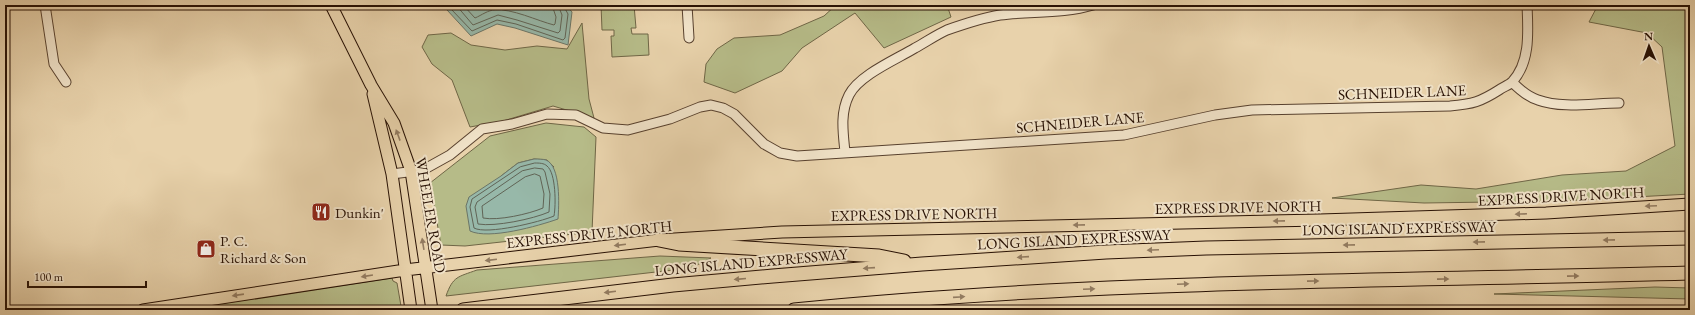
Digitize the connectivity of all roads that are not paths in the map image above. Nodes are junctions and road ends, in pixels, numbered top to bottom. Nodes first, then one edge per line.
1 (45, 5) edge
2 (331, 5) edge
3 (687, 5) edge
4 (1093, 5) edge
5 (1527, 5) edge
6 (1022, 9) edge
7 (689, 38) dead end
8 (66, 82) dead end
9 (1512, 82) junction
10 (372, 85) junction
11 (1619, 103) dead end
12 (845, 152) junction
13 (411, 171) junction
14 (392, 174) junction
15 (1690, 204) edge
16 (1690, 238) edge
17 (659, 240) junction
18 (922, 264) junction
19 (427, 268) junction
20 (406, 270) junction
21 (1690, 273) edge
22 (863, 303) junction
23 (143, 310) edge
24 (411, 310) edge
25 (432, 310) edge
26 (466, 310) edge
27 (794, 310) edge
28 (842, 310) edge

1 - 8 street
2 - 10 main road, WHEELER ROAD
3 - 7 street
4 - 6 street
5 - 9 street, SCHNEIDER LANE
6 - 12 street
9 - 11 street
9 - 12 street, SCHNEIDER LANE
13 -> 10 main road, WHEELER ROAD
10 - 14 main road, WHEELER ROAD
12 - 13 street, SCHNEIDER LANE
13 - 14 street, SCHNEIDER LANE
19 -> 13 main road, WHEELER ROAD
14 - 20 main road, WHEELER ROAD
15 -> 17 main road, EXPRESS DRIVE NORTH
16 -> 18 highway, LONG ISLAND EXPRESSWAY
17 - 18 highway
17 -> 19 main road, EXPRESS DRIVE NORTH
18 -> 26 highway, LONG ISLAND EXPRESSWAY
19 - 20 main road, EXPRESS DRIVE NORTH
19 - 25 main road, WHEELER ROAD
20 -> 23 main road, EXPRESS DRIVE NORTH
20 - 24 main road, WHEELER ROAD
22 -> 21 highway
22 - 27 highway
22 - 28 highway

